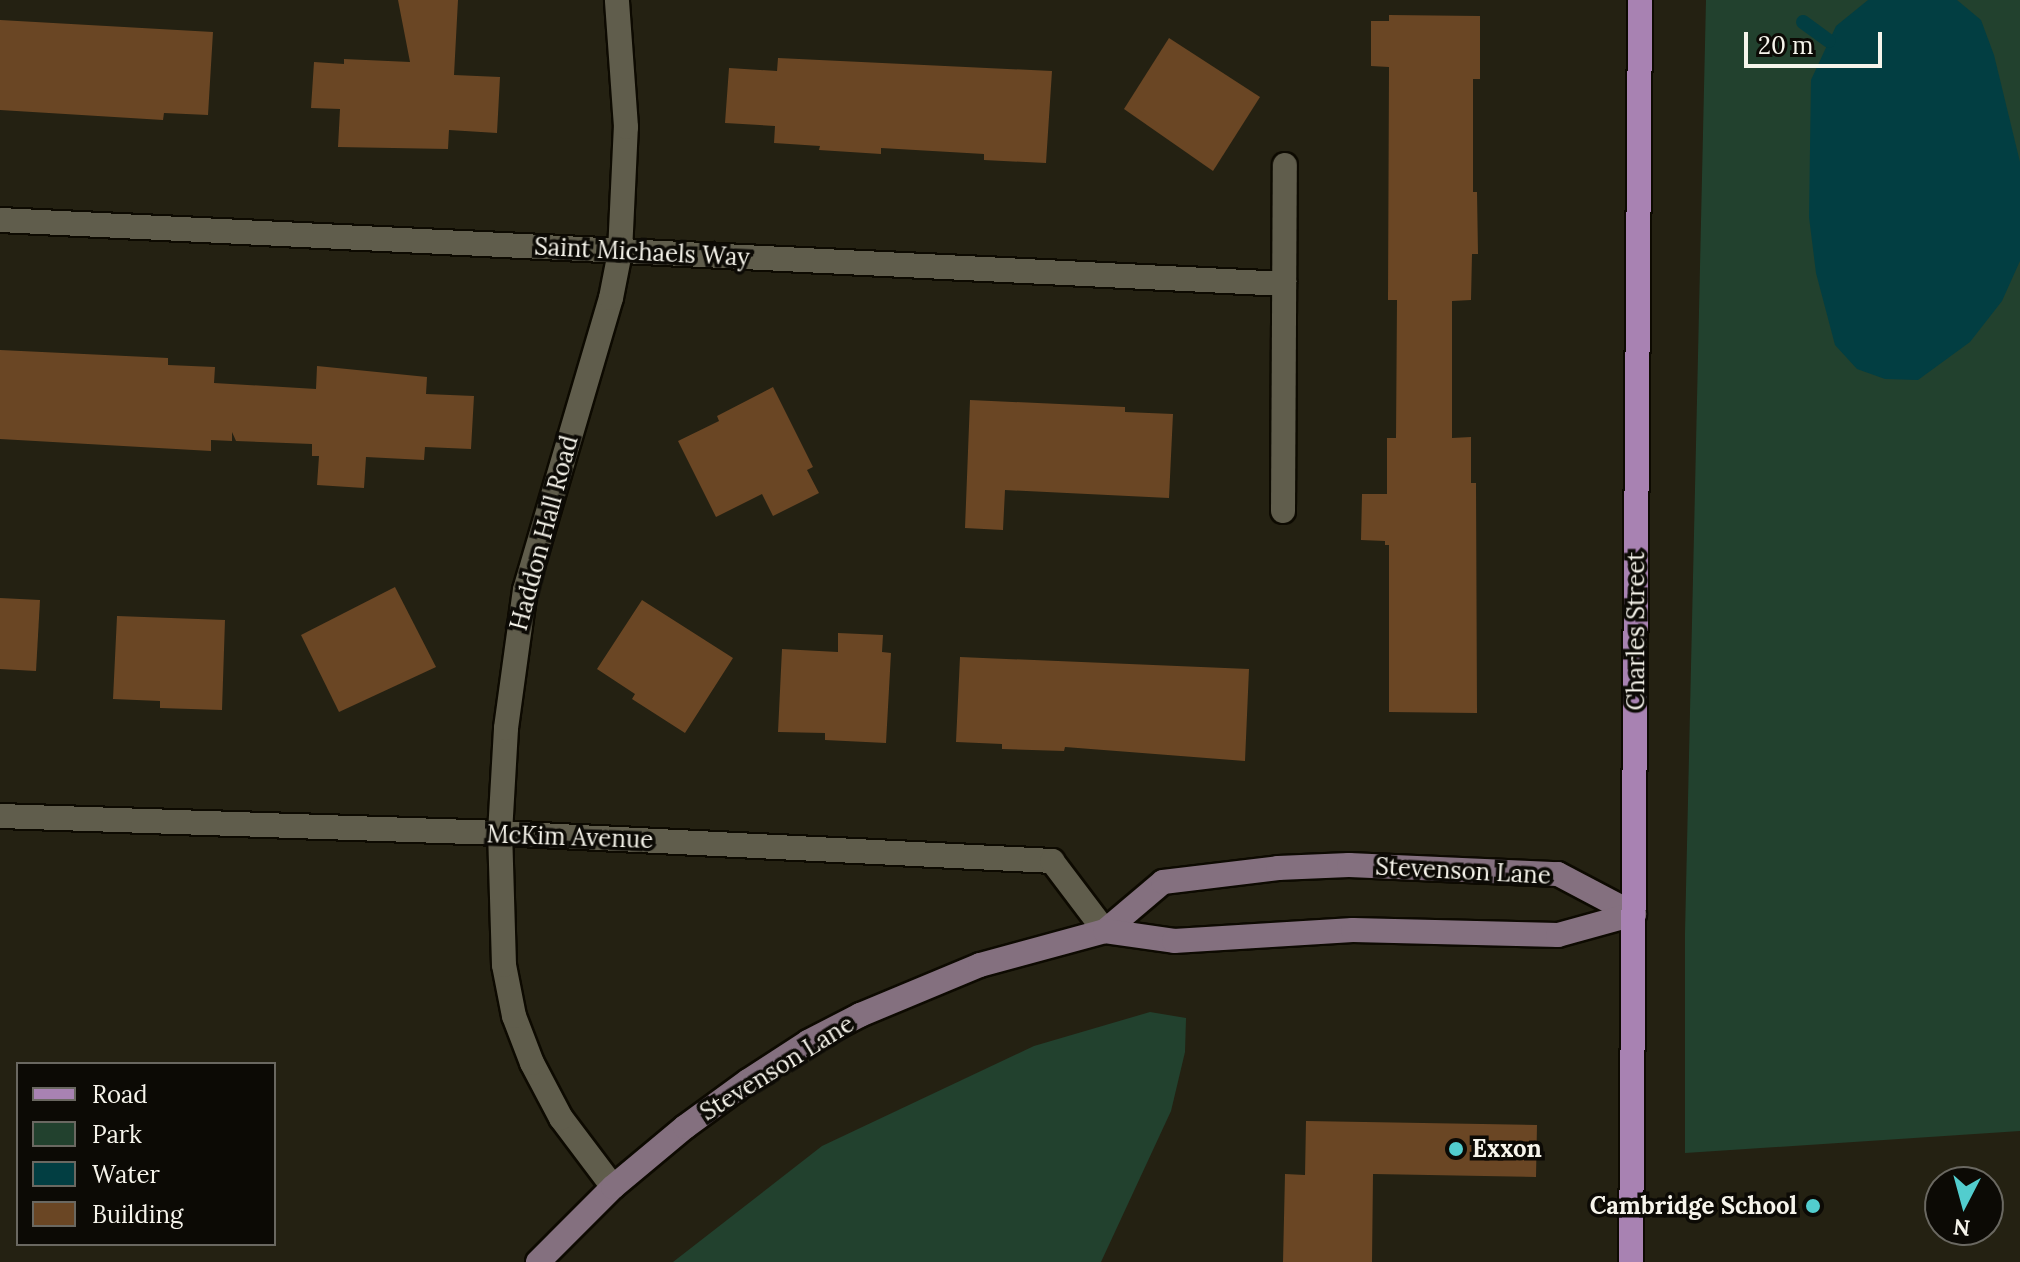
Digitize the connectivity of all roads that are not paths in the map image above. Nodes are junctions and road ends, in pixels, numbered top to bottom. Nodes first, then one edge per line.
1 (617, 0) edge
2 (1640, 0) edge
3 (1285, 165) dead end
4 (0, 220) edge
5 (620, 252) junction
6 (1284, 284) junction
7 (1283, 511) dead end
8 (0, 816) edge
9 (500, 833) junction
10 (1634, 914) junction
11 (1105, 931) junction
12 (613, 1187) junction
13 (538, 1262) edge
14 (1631, 1262) edge

1 - 5 street, Haddon Hall Road
2 - 10 main road, Charles Street
3 - 6 street
4 - 5 street, Saint Michaels Way
5 - 6 street, Saint Michaels Way
5 - 9 street, Haddon Hall Road
6 - 7 street
8 - 9 street, McKim Avenue
9 - 11 street, McKim Avenue
9 - 12 street, Haddon Hall Road
10 - 11 street, Stevenson Lane
10 - 11 street, Stevenson Lane
10 - 14 main road, Charles Street
11 - 12 street, Stevenson Lane
12 - 13 street, Stevenson Lane

